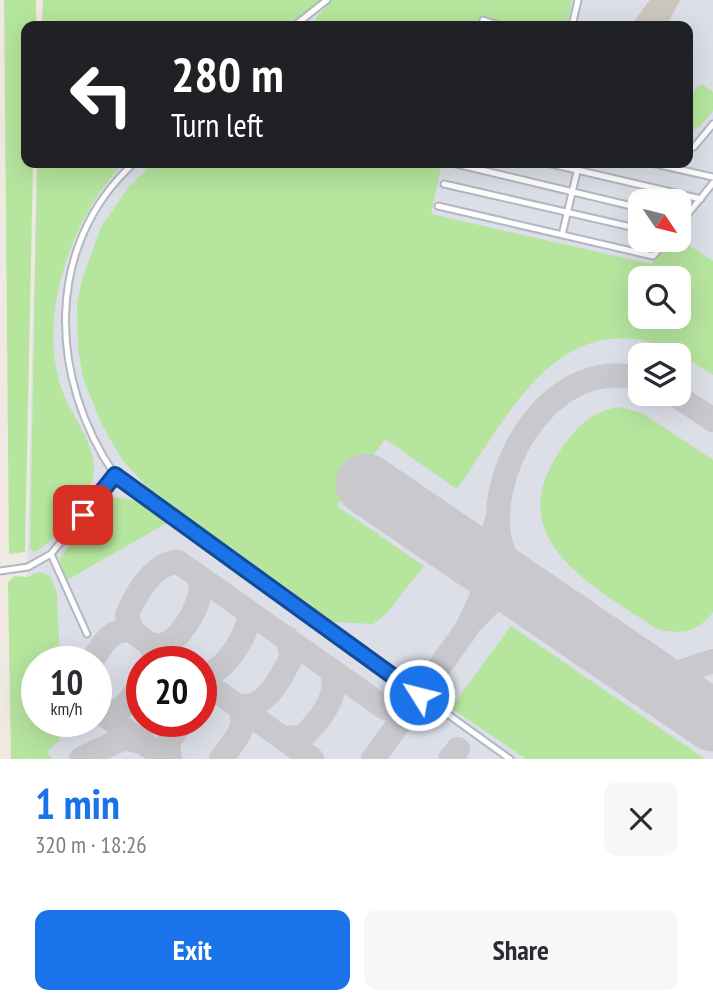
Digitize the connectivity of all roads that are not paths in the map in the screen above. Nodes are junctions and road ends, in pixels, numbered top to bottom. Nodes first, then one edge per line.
1 (327, 0) edge
2 (579, 0) edge
3 (483, 20) dead end
4 (304, 21) edge
5 (486, 21) edge
6 (573, 21) edge
7 (713, 124) edge
8 (693, 148) edge
9 (130, 168) edge
10 (473, 168) edge
11 (578, 168) edge
12 (585, 168) edge
13 (673, 168) edge
14 (713, 177) edge
15 (713, 183) edge
16 (444, 184) dead end
17 (572, 191) junction
18 (701, 199) junction
19 (628, 205) edge
20 (439, 206) dead end
21 (691, 209) edge
22 (567, 212) junction
23 (628, 226) edge
24 (562, 235) junction
25 (628, 250) edge
26 (636, 252) edge
27 (656, 252) edge
28 (115, 475) junction
29 (51, 554) junction
30 (0, 571) edge
31 (87, 634) dead end
32 (510, 759) edge

1 - 4 lane
2 - 6 lane
3 - 5 lane
7 - 8 lane
9 - 28 lane
10 - 17 lane
11 - 17 lane
12 - 18 lane
13 - 14 lane
15 - 18 lane
16 - 22 lane
17 - 19 lane
17 - 22 lane
18 - 21 lane
20 - 24 lane
22 - 23 lane
22 - 24 lane
24 - 25 lane
26 - 27 lane
28 - 29 lane
28 - 32 lane
29 - 30 lane
29 - 31 lane

